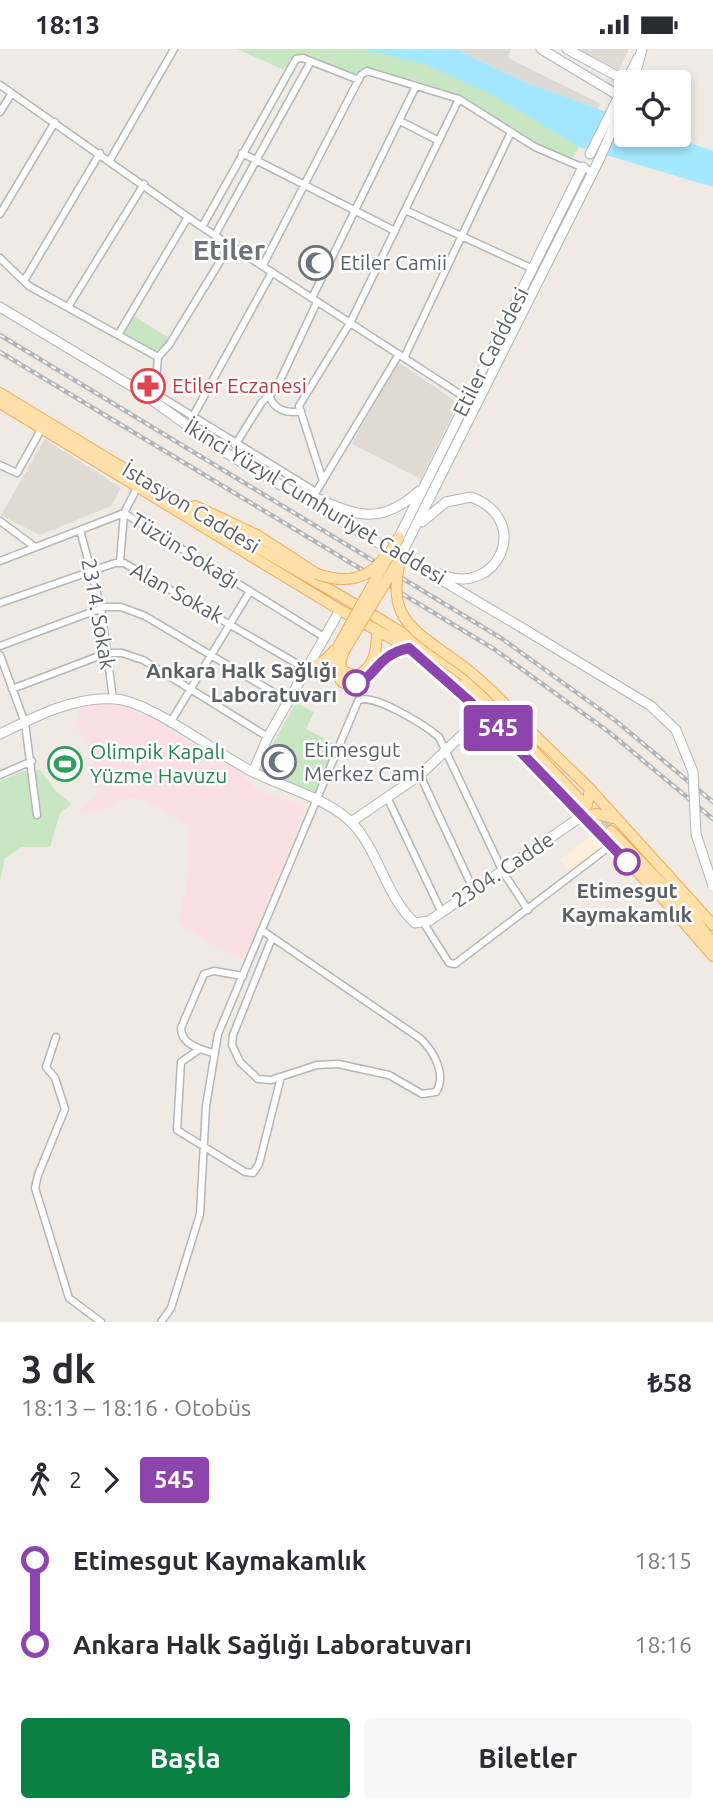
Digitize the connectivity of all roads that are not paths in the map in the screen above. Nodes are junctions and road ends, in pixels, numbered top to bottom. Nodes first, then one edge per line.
1 (174, 49) edge
2 (541, 49) edge
3 (567, 49) edge
4 (638, 57) edge
5 (311, 61) junction
6 (607, 72) junction
7 (614, 75) edge
8 (359, 80) junction
9 (0, 85) edge
10 (416, 86) junction
11 (12, 93) junction
12 (614, 93) edge
13 (459, 99) junction
14 (0, 112) edge
15 (614, 114) edge
16 (614, 117) edge
17 (400, 121) junction
18 (55, 122) junction
19 (511, 132) junction
20 (439, 141) junction
21 (100, 153) junction
22 (242, 153) junction
23 (590, 154) dead end
24 (110, 160) junction
25 (256, 160) junction
26 (583, 167) junction
27 (593, 172) junction
28 (144, 184) junction
29 (306, 185) junction
30 (405, 210) junction
31 (357, 211) junction
32 (0, 214) edge
33 (188, 216) junction
34 (202, 227) junction
35 (395, 231) junction
36 (215, 235) junction
37 (462, 236) junction
38 (230, 245) junction
39 (0, 258) edge
40 (263, 265) junction
41 (533, 269) junction
42 (272, 272) junction
43 (24, 281) junction
44 (315, 300) junction
45 (0, 307) edge
46 (68, 307) junction
47 (350, 323) junction
48 (118, 335) junction
49 (401, 356) junction
50 (158, 357) junction
51 (0, 393) edge
52 (270, 397) junction
53 (468, 400) junction
54 (0, 403) edge
55 (478, 405) junction
56 (301, 411) junction
57 (192, 418) junction
58 (42, 428) junction
59 (235, 445) junction
60 (0, 465) edge
61 (323, 481) junction
62 (138, 486) junction
63 (422, 487) junction
64 (288, 488) junction
65 (164, 493) junction
66 (124, 513) junction
67 (0, 521) edge
68 (415, 528) junction
69 (80, 530) junction
70 (398, 537) junction
71 (35, 547) junction
72 (402, 554) junction
73 (0, 561) edge
74 (120, 562) junction
75 (414, 562) junction
76 (93, 571) junction
77 (250, 591) junction
78 (0, 603) edge
79 (101, 608) junction
80 (340, 610) junction
81 (230, 622) junction
82 (377, 630) junction
83 (324, 637) junction
84 (0, 646) edge
85 (409, 648) junction
86 (341, 649) junction
87 (107, 653) junction
88 (0, 655) edge
89 (210, 655) junction
90 (306, 669) junction
91 (12, 689) junction
92 (190, 689) junction
93 (113, 699) junction
94 (288, 701) junction
95 (484, 714) junction
96 (516, 716) junction
97 (25, 723) junction
98 (170, 723) junction
99 (0, 734) edge
100 (268, 737) junction
101 (446, 749) junction
102 (32, 761) junction
103 (253, 772) junction
104 (0, 775) edge
105 (420, 775) junction
106 (590, 789) junction
107 (387, 797) junction
108 (318, 801) junction
109 (579, 808) junction
110 (37, 815) dead end
111 (617, 819) junction
112 (351, 822) junction
113 (606, 833) junction
114 (610, 846) junction
115 (503, 872) junction
116 (713, 886) edge
117 (474, 891) junction
118 (528, 909) junction
119 (441, 911) junction
120 (423, 922) junction
121 (713, 925) edge
122 (262, 932) junction
123 (272, 938) junction
124 (713, 943) edge
125 (713, 956) edge
126 (243, 976) junction
127 (56, 1037) dead end
128 (200, 1049) junction
129 (213, 1053) junction
130 (281, 1077) junction
131 (204, 1145) junction
132 (101, 1322) edge
133 (161, 1322) edge

1 - 24 street
2 - 12 main road
3 - 6 main road
4 - 6 main road
5 - 8 street
5 - 22 street
5 - 25 street
6 - 7 main road
8 - 10 street
8 - 29 street
9 - 11 street
10 - 13 street
10 - 17 street
11 - 14 street
11 - 18 street
13 - 19 street
13 - 20 street
15 - 23 main road
16 - 27 main road
17 - 20 street
17 - 31 street
18 - 21 street
18 - 32 street
19 - 26 street
19 - 37 street
20 - 30 street
21 - 24 street
21 - 43 street
22 - 25 street
22 - 34 street
24 - 28 street
25 - 29 street
25 - 36 street
26 - 27 street
26 - 41 main road, Etiler Cadddesi
27 - 55 main road
28 - 33 street
28 - 46 street
29 - 31 street
29 - 40 street
30 - 35 street
30 - 37 street
31 - 35 street
31 - 44 street
33 - 34 street
33 - 48 street
34 - 36 street
35 - 47 street
36 - 38 street
37 - 41 street
37 - 49 street
38 - 40 street
38 - 50 street
39 - 43 street
40 - 42 street
41 - 53 main road, Etiler Cadddesi
42 - 44 street
42 - 57 street
43 - 46 street
44 - 47 street
44 - 52 street
45 - 64 main road, İkinci Yüzyıl Cumhuriyet Caddesi
46 - 48 street
47 - 49 street
47 - 56 street
48 - 50 street
49 - 53 street
49 - 61 street
50 - 57 street
51 - 65 main road, İstasyon Caddesi
52 - 56 street
52 - 59 street
53 - 55 street
53 - 63 main road, Etiler Cadddesi
54 - 58 main road, İstasyon Caddesi
55 - 68 main road
56 - 61 street
57 - 59 street
58 - 60 street
58 - 62 main road, İstasyon Caddesi
59 - 61 street
62 - 66 street
62 - 80 main road, İstasyon Caddesi
63 - 64 main road
63 - 70 main road, Etiler Cadddesi
64 - 75 main road, İkinci Yüzyıl Cumhuriyet Caddesi
65 - 70 main road, bridge
65 - 96 main road, İstasyon Caddesi
66 - 69 street, Tüzün Sokağı
66 - 74 street
66 - 77 street, Tüzün Sokağı
67 - 71 street
68 - 72 main road
68 - 75 main road
69 - 71 street, Tüzün Sokağı
69 - 76 street, 2314. Sokak
70 - 86 main road, bridge
71 - 73 street, Tüzün Sokağı
72 - 86 main road, bridge
72 - 96 main road, bridge
74 - 76 street, Alan Sokak
74 - 81 street, Alan Sokak
75 - 116 main road, İkinci Yüzyıl Cumhuriyet Caddesi, bridge
76 - 78 street, Alan Sokak
76 - 79 street, 2314. Sokak
77 - 81 street
77 - 83 street, Tüzün Sokağı
79 - 84 street
79 - 87 street, 2314. Sokak
79 - 89 street
80 - 82 main road, İstasyon Caddesi
80 - 83 main road
81 - 89 street
81 - 90 street, Alan Sokak
82 - 85 main road, İstasyon Caddesi
82 - 86 main road
83 - 90 main road
85 - 86 main road
85 - 95 main road
85 - 109 main road
86 - 90 main road
87 - 91 street
87 - 92 street
87 - 93 street, 2314. Sokak
88 - 91 street
89 - 92 street
89 - 94 street
90 - 94 main road
91 - 97 street
92 - 98 street
92 - 100 street
93 - 97 main road
93 - 98 main road
94 - 100 main road
95 - 101 main road
95 - 109 main road
96 - 106 main road
97 - 99 main road
97 - 102 street
98 - 103 main road
100 - 103 main road
101 - 105 main road
101 - 108 street
101 - 115 street
102 - 104 street
102 - 110 street
103 - 108 main road
105 - 107 main road
105 - 117 street
106 - 109 main road
106 - 111 main road
107 - 112 main road
107 - 119 street
108 - 112 main road
108 - 122 street
109 - 111 main road
109 - 113 main road
109 - 115 main road, 2304. Cadde
111 - 113 main road
111 - 121 main road
112 - 120 main road
113 - 114 main road
113 - 124 main road
114 - 118 street
114 - 125 main road
115 - 117 main road, 2304. Cadde
115 - 118 street
117 - 119 main road, 2304. Cadde
118 - 120 street
119 - 120 main road, 2304. Cadde
122 - 123 street
122 - 126 street
123 - 130 street
123 - 130 street
126 - 128 street
126 - 129 street
127 - 132 street
128 - 129 street
128 - 131 street
129 - 131 street
130 - 131 street
131 - 133 street

